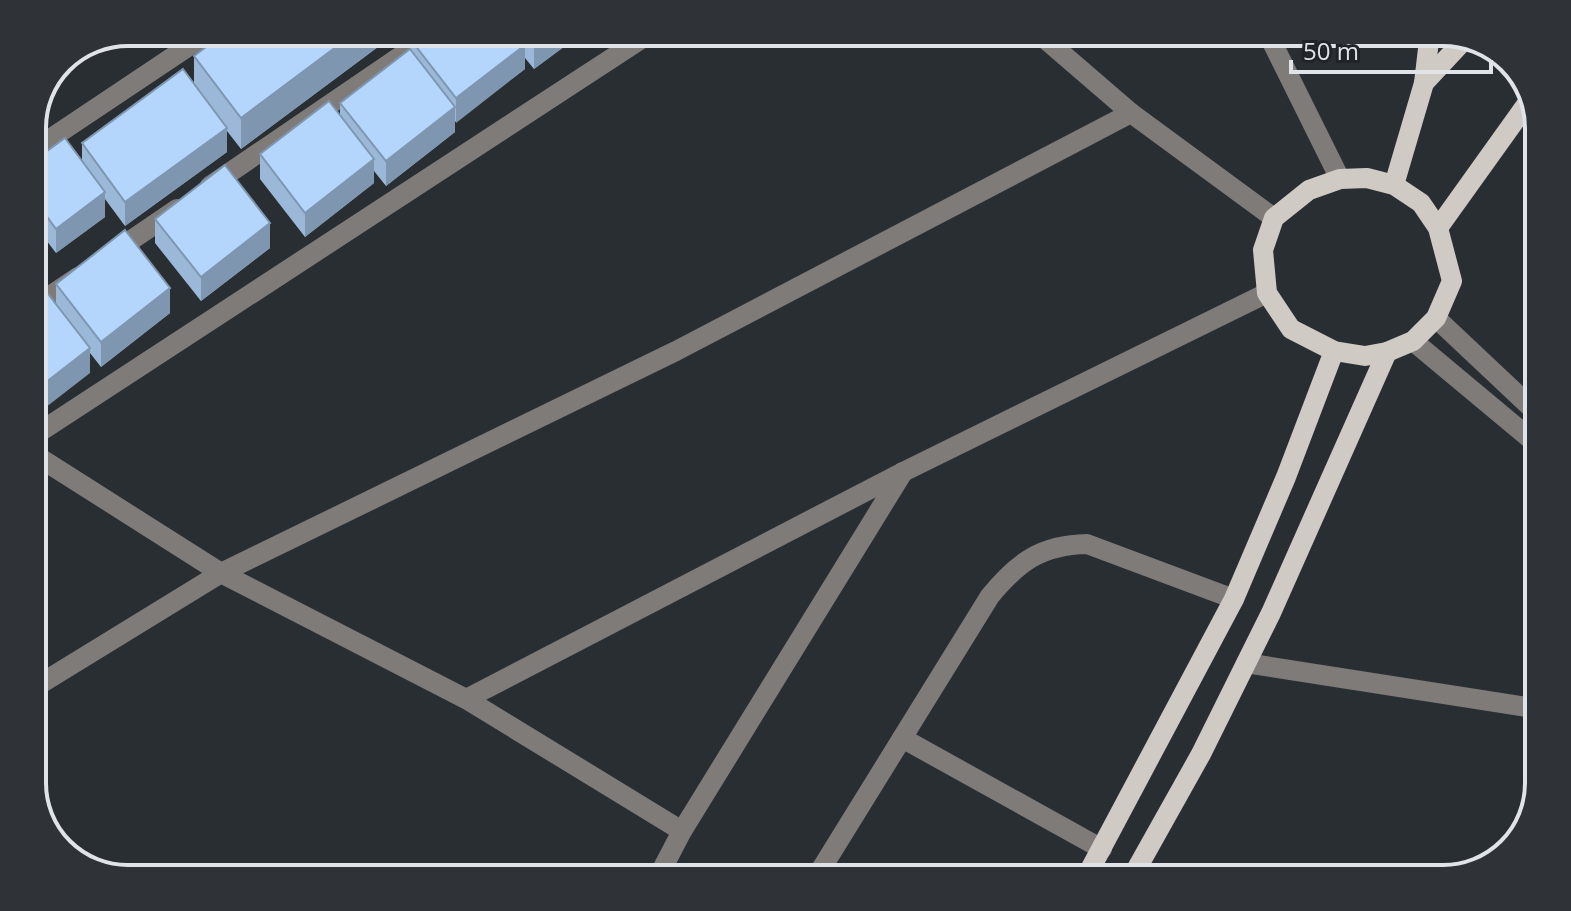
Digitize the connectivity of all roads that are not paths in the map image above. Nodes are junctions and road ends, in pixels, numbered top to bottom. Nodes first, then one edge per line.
1 (189, 46) edge
2 (416, 46) edge
3 (631, 46) edge
4 (1053, 46) edge
5 (1274, 46) edge
6 (1428, 46) edge
7 (1457, 48) edge
8 (1424, 83) junction
9 (1523, 110) edge
10 (1131, 113) junction
11 (46, 142) edge
12 (1340, 179) junction
13 (1394, 185) junction
14 (1274, 218) junction
15 (1438, 228) junction
16 (1267, 293) junction
17 (46, 298) edge
18 (1436, 318) junction
19 (1413, 341) junction
20 (1334, 351) junction
21 (1387, 352) junction
22 (1525, 394) edge
23 (46, 428) edge
24 (1525, 434) edge
25 (46, 467) edge
26 (903, 472) junction
27 (221, 573) junction
28 (1234, 599) junction
29 (1246, 663) junction
30 (46, 680) edge
31 (466, 699) junction
32 (1525, 707) edge
33 (902, 738) junction
34 (682, 831) junction
35 (1102, 849) junction
36 (664, 865) edge
37 (824, 865) edge
38 (1093, 865) edge
39 (1139, 865) edge

1 - 11 street
2 - 17 street
3 - 23 street
4 - 10 street
5 - 12 street
6 - 8 main road
7 - 8 main road
8 - 13 main road
9 - 15 main road
10 - 14 street
10 - 27 street
12 - 13 main road
12 - 14 main road
13 - 15 main road
14 - 16 main road
15 - 18 main road
16 - 20 main road
16 - 26 street
18 - 19 main road
18 - 22 street
19 - 21 main road
19 - 24 street
20 - 21 main road
20 - 28 main road
21 - 29 main road
25 - 27 street
26 - 31 street
26 - 34 street
27 - 30 street
27 - 31 street
28 - 33 street
28 - 35 main road
29 - 32 street
29 - 39 main road
31 - 34 street
33 - 35 street
33 - 37 street
34 - 36 street
35 - 38 main road

